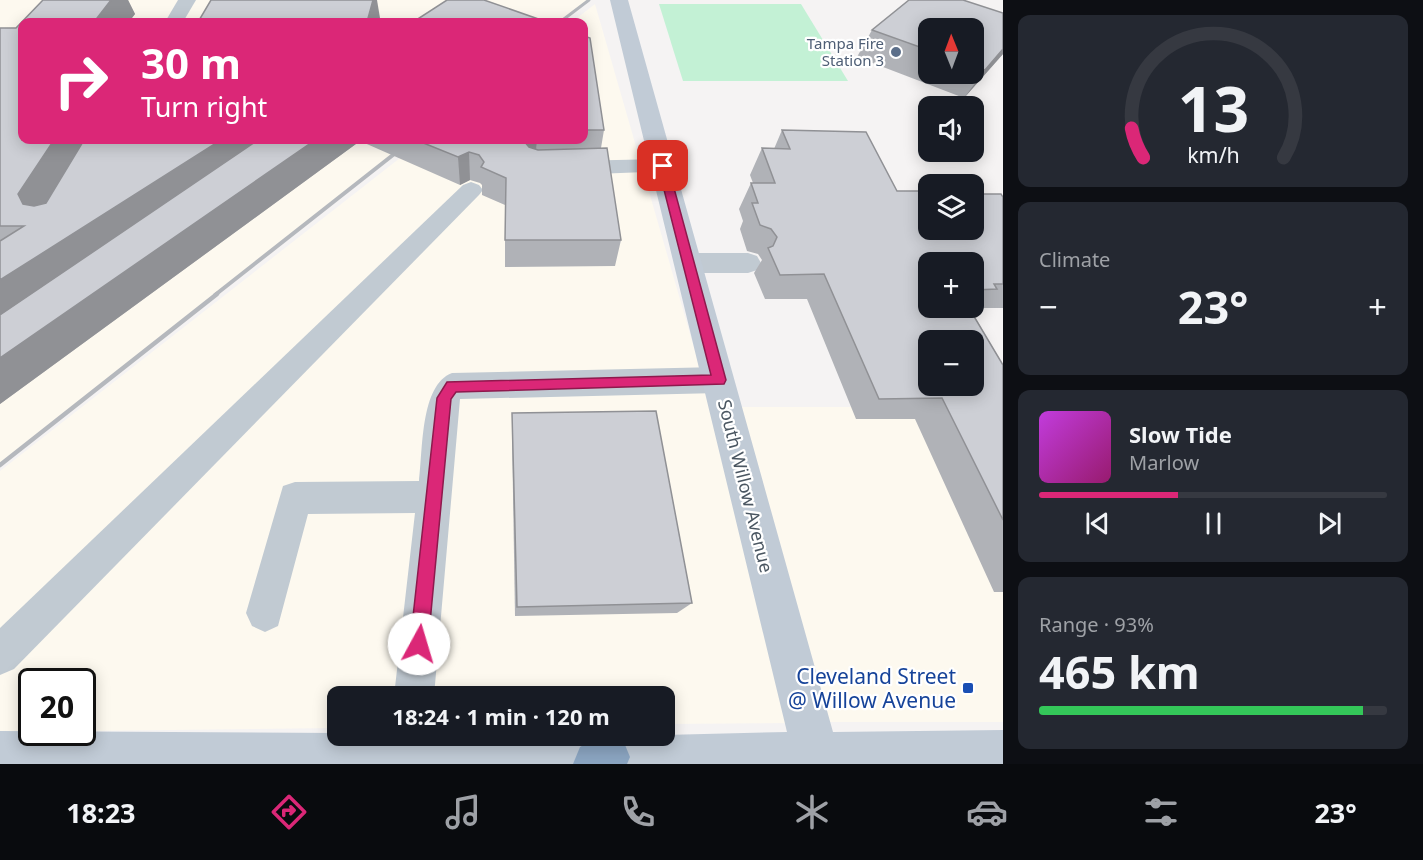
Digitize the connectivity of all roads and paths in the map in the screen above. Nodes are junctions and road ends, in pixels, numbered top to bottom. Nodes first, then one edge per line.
1 (187, 0) edge
2 (620, 0) edge
3 (176, 18) edge
4 (663, 166) junction
5 (548, 168) edge
6 (471, 190) dead end
7 (688, 263) junction
8 (748, 263) dead end
9 (719, 380) junction
10 (434, 498) junction
11 (265, 613) dead end
12 (0, 655) edge
13 (415, 686) edge
14 (409, 746) edge
15 (1003, 754) edge
16 (0, 756) edge
17 (602, 760) edge
18 (817, 760) edge

1 - 3 street
2 - 4 street, South Willow Avenue
4 - 5 lane
4 - 7 street, South Willow Avenue
6 - 12 lane
7 - 8 lane
7 - 9 street, South Willow Avenue
9 - 10 lane
9 - 18 street, South Willow Avenue
10 - 11 lane
10 - 13 lane
14 - 16 street
14 - 17 street
15 - 18 street
17 - 18 street

